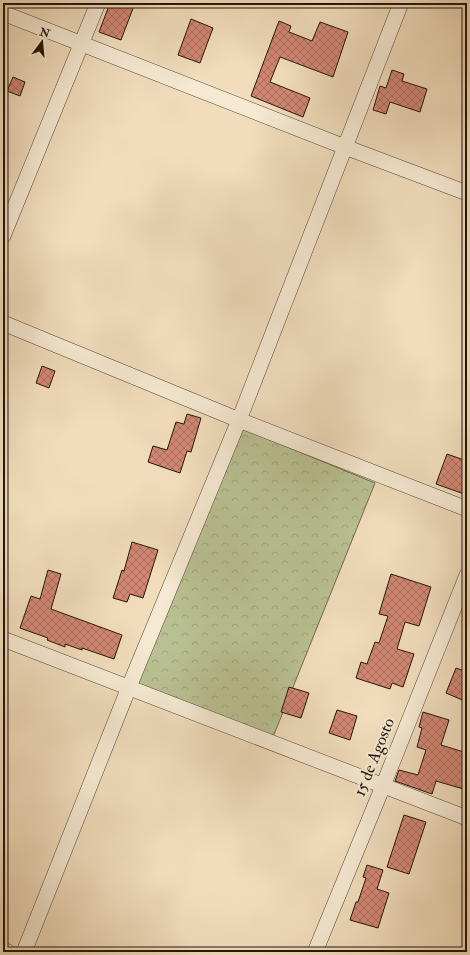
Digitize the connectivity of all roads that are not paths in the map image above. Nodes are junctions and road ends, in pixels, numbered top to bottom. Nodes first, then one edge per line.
1 (98, 3) edge
2 (401, 3) edge
3 (3, 13) edge
4 (82, 44) junction
5 (345, 147) junction
6 (467, 193) edge
7 (3, 236) edge
8 (3, 323) edge
9 (239, 420) junction
10 (467, 509) edge
11 (467, 575) edge
12 (3, 639) edge
13 (129, 687) junction
14 (383, 786) junction
15 (467, 818) edge
16 (3, 950) edge
17 (8, 952) edge
18 (24, 952) edge
19 (315, 952) edge

1 - 4 street
2 - 5 street
3 - 4 street
4 - 5 street
4 - 7 street
5 - 6 street
5 - 9 street
8 - 9 street
9 - 10 street
9 - 13 street
11 - 14 street, 15 de Agosto
12 - 13 street
13 - 14 street
13 - 18 street
14 - 15 street
14 - 19 street, 15 de Agosto
16 - 17 street

